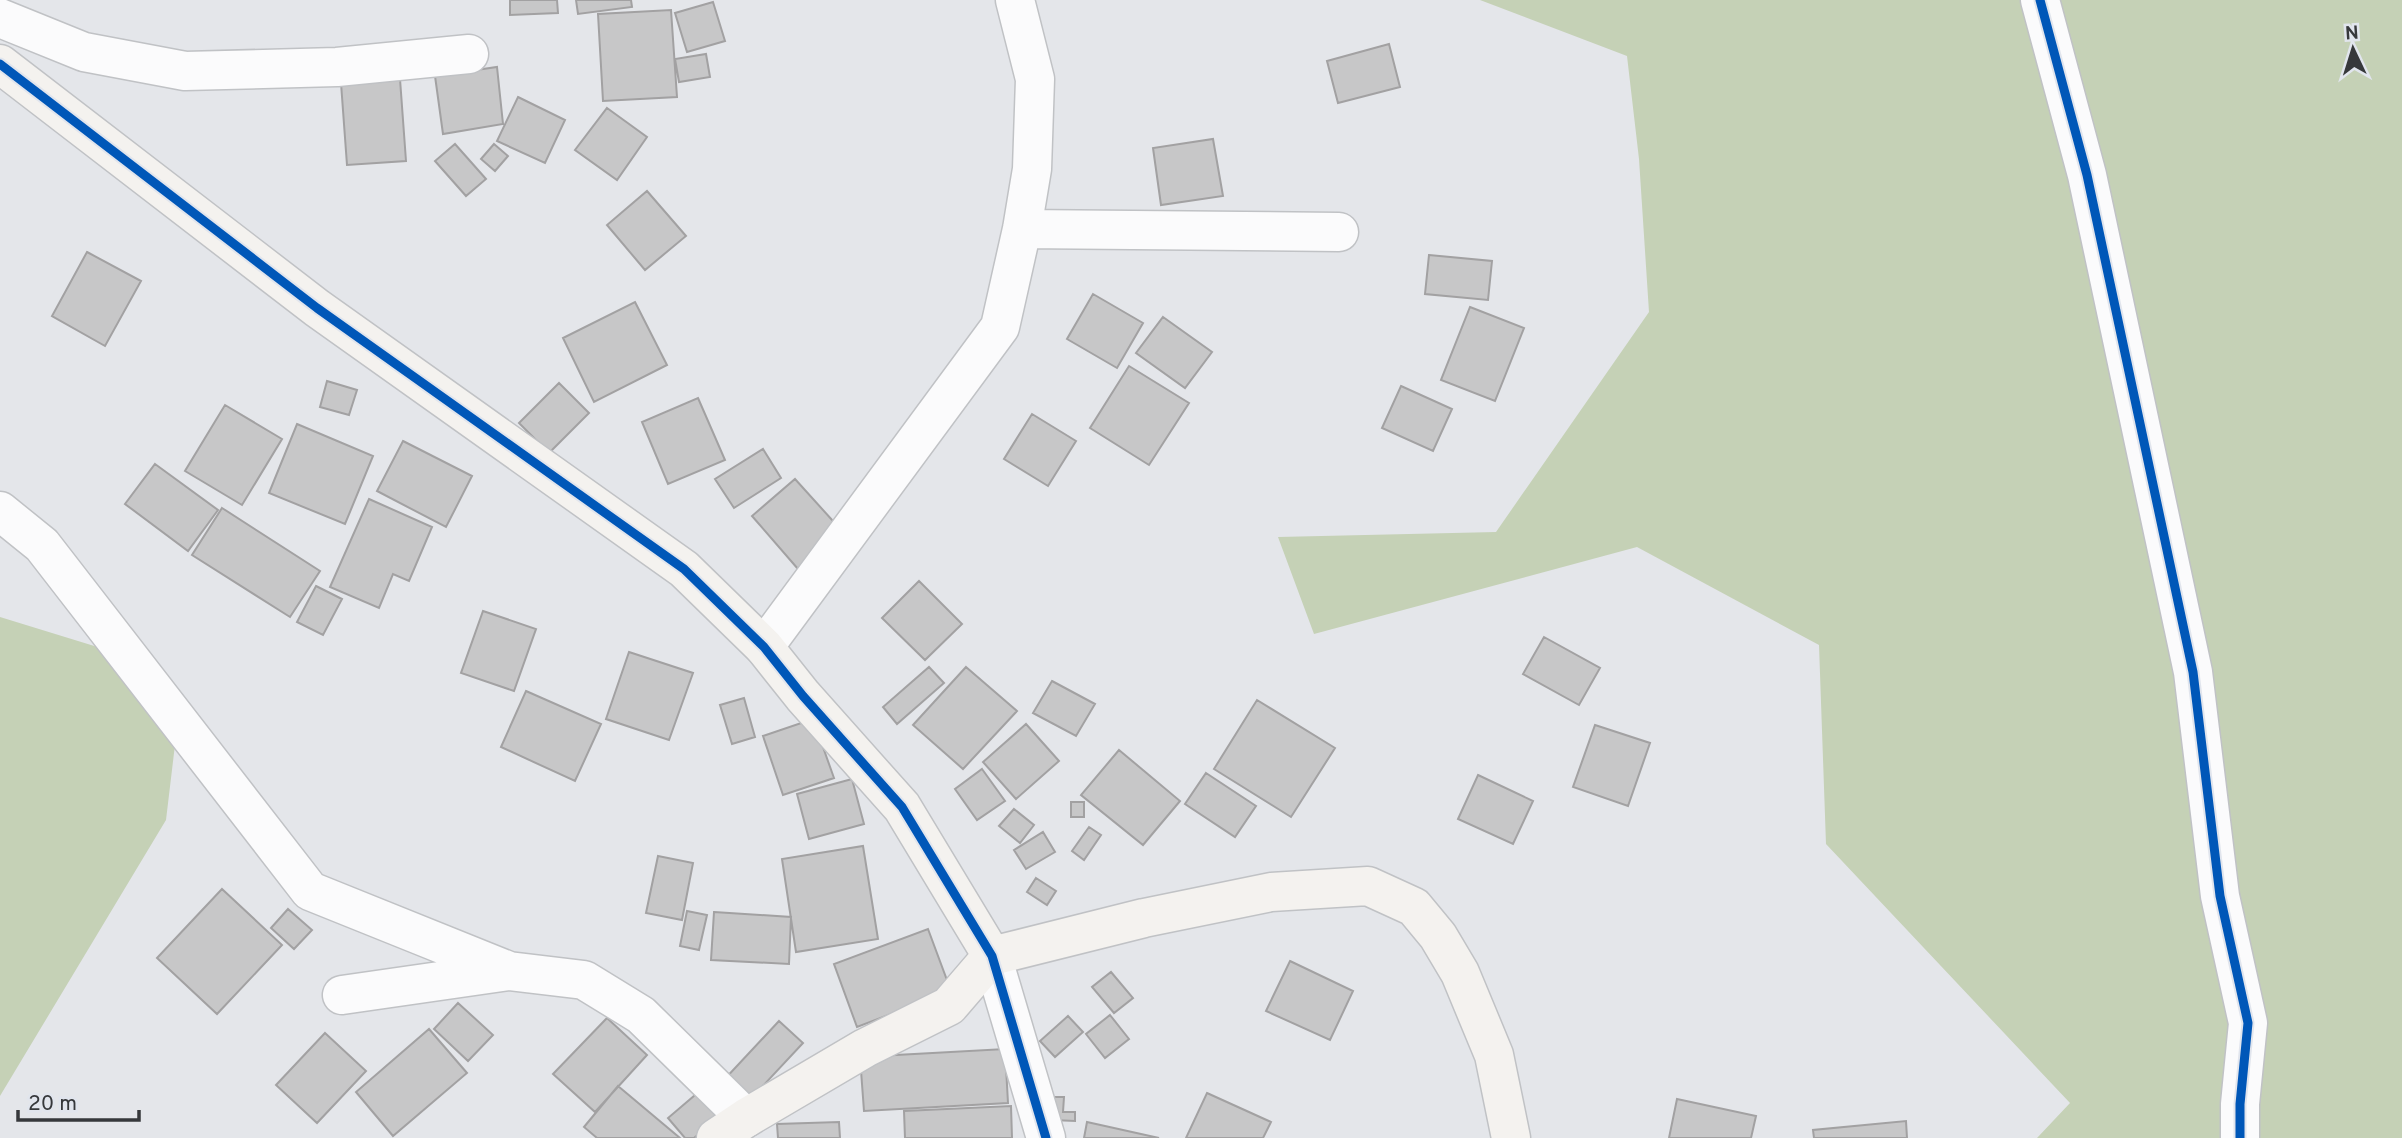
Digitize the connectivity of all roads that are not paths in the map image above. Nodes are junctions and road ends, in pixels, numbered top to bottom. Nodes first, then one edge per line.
1 (1015, 0) edge
2 (2040, 0) edge
3 (0, 18) edge
4 (469, 54) dead end
5 (0, 64) edge
6 (1022, 229) junction
7 (1339, 232) dead end
8 (0, 511) edge
9 (764, 648) junction
10 (992, 956) junction
11 (509, 971) junction
12 (342, 995) dead end
13 (731, 1128) edge
14 (1045, 1138) edge
15 (1511, 1138) edge
16 (2240, 1138) edge

1 - 6 street
2 - 16 street
3 - 4 street
5 - 9 street
6 - 7 street
6 - 9 street
8 - 11 street
9 - 10 street
10 - 13 street
10 - 14 street
10 - 15 street
11 - 12 street
11 - 13 street

